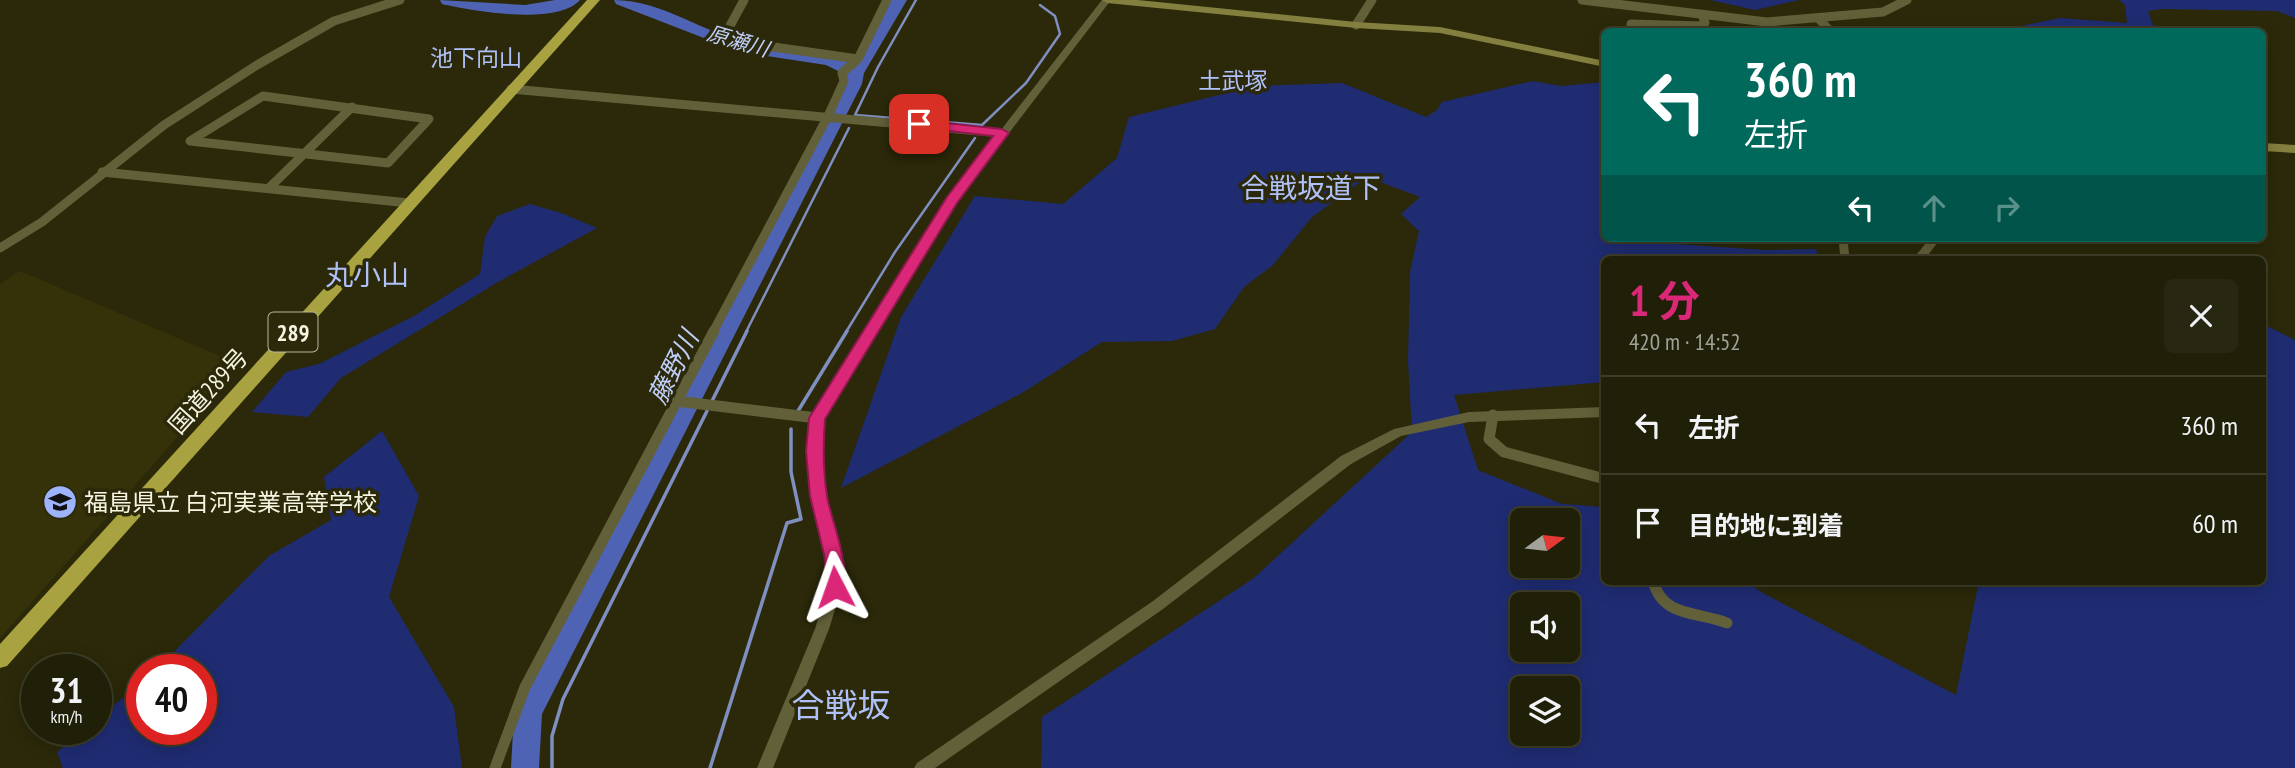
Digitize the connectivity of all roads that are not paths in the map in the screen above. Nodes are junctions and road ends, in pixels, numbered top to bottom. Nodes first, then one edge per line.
1 (400, 0) edge
2 (744, 0) edge
3 (887, 0) edge
4 (1107, 0) edge
5 (1372, 0) edge
6 (1582, 0) edge
7 (1907, 0) edge
8 (591, 4) edge
9 (1702, 13) junction
10 (1819, 19) junction
11 (1356, 24) junction
12 (1631, 28) edge
13 (1827, 28) edge
14 (855, 62) junction
15 (1601, 63) edge
16 (511, 89) junction
17 (352, 107) junction
18 (828, 116) junction
19 (1002, 133) junction
20 (2266, 147) edge
21 (2295, 149) edge
22 (305, 154) junction
23 (102, 172) junction
24 (269, 188) junction
25 (409, 203) junction
26 (1933, 242) edge
27 (0, 248) edge
28 (1921, 256) edge
29 (676, 401) junction
30 (1601, 412) edge
31 (1493, 415) junction
32 (817, 418) junction
33 (1601, 478) edge
34 (1654, 585) edge
35 (1727, 624) dead end
36 (0, 659) edge
37 (495, 768) edge
38 (765, 768) edge
39 (922, 768) edge

1 - 23 street
2 - 14 street
3 - 14 street
4 - 11 main road
4 - 19 street
5 - 11 street
6 - 9 street
7 - 10 street
8 - 16 highway, 国道289号 / 289
9 - 10 street
9 - 12 street
10 - 13 street
11 - 15 main road
14 - 18 street
16 - 18 street
16 - 25 highway, 国道289号 / 289
17 - 22 street
17 - 22 street
17 - 22 street
18 - 19 street
18 - 29 street
19 - 32 street
20 - 21 main road
22 - 24 street
23 - 24 street
23 - 27 street
24 - 25 street
25 - 36 highway, 国道289号 / 289
26 - 28 street
29 - 32 street
29 - 37 street
30 - 31 street
31 - 33 street
31 - 39 street
32 - 38 street
34 - 35 street

